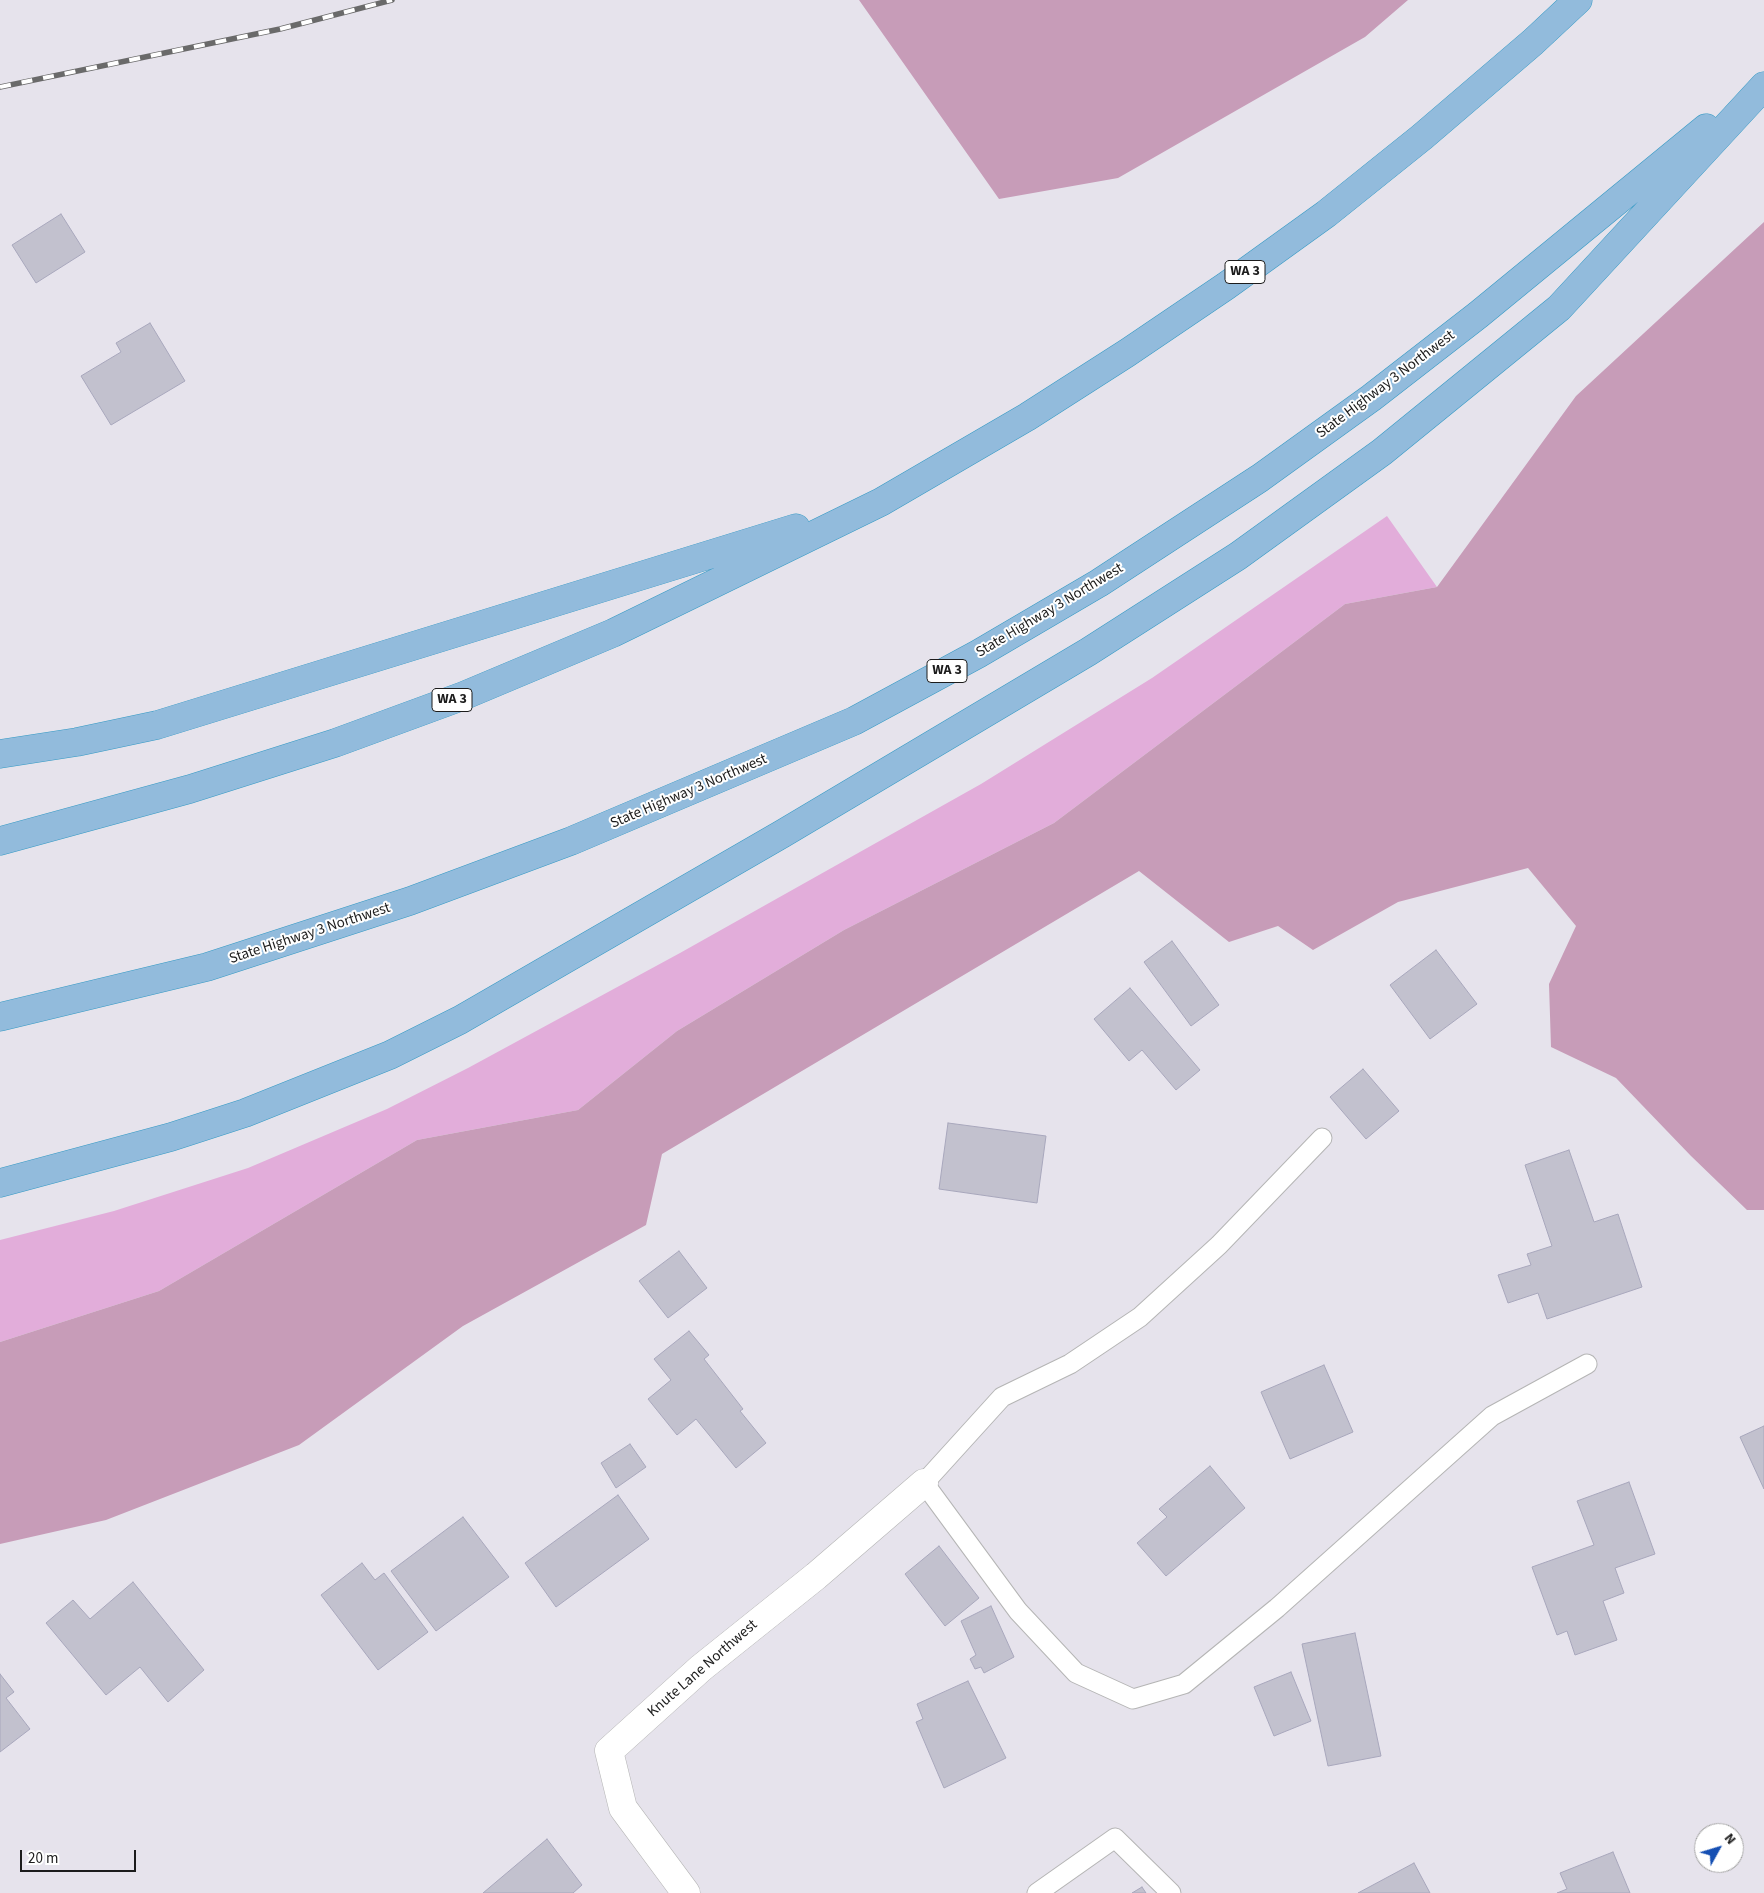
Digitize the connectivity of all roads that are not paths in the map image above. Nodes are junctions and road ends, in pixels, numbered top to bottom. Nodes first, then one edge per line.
1 (1578, 0) edge
2 (1764, 80) edge
3 (1764, 86) edge
4 (881, 502) junction
5 (0, 754) edge
6 (0, 841) edge
7 (0, 1017) edge
8 (1322, 1138) dead end
9 (0, 1182) edge
10 (1587, 1364) dead end
11 (924, 1483) junction
12 (686, 1893) edge
13 (1037, 1893) edge
14 (1171, 1893) edge

1 - 4 highway, WA 3
2 - 7 highway, State Highway 3 Northwest / WA 3
3 - 9 highway
4 - 5 highway
4 - 6 highway, WA 3
8 - 11 lane
10 - 11 lane
11 - 12 street, Knute Lane Northwest
13 - 14 lane

